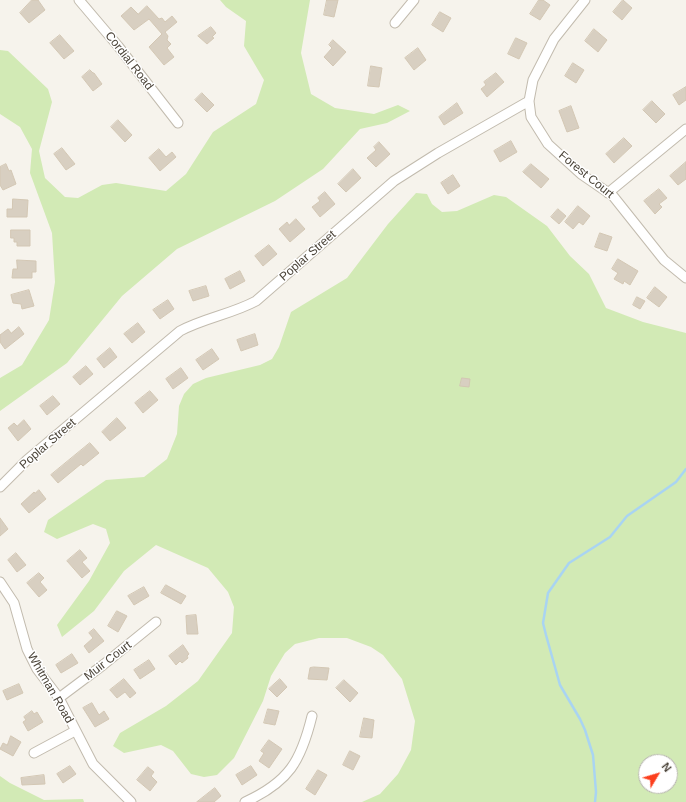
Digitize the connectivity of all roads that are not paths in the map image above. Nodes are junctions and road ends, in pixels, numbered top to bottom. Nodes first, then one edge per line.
1 (79, 0) edge
2 (414, 0) edge
3 (585, 0) edge
4 (395, 23) dead end
5 (529, 101) junction
6 (178, 123) dead end
7 (686, 129) edge
8 (608, 193) junction
9 (686, 278) edge
10 (0, 488) edge
11 (0, 582) edge
12 (156, 622) dead end
13 (58, 698) junction
14 (312, 716) dead end
15 (75, 731) junction
16 (34, 753) dead end
17 (131, 802) edge
18 (245, 802) edge

1 - 6 street, Cordial Road
2 - 4 street
3 - 5 street
5 - 8 street, Forest Court
5 - 10 street, Poplar Street
7 - 8 street
8 - 9 street, Forest Court
11 - 13 street, Whitman Road
12 - 13 street, Muir Court
13 - 15 street, Whitman Road
14 - 18 street
15 - 16 street
15 - 17 street, Whitman Road

